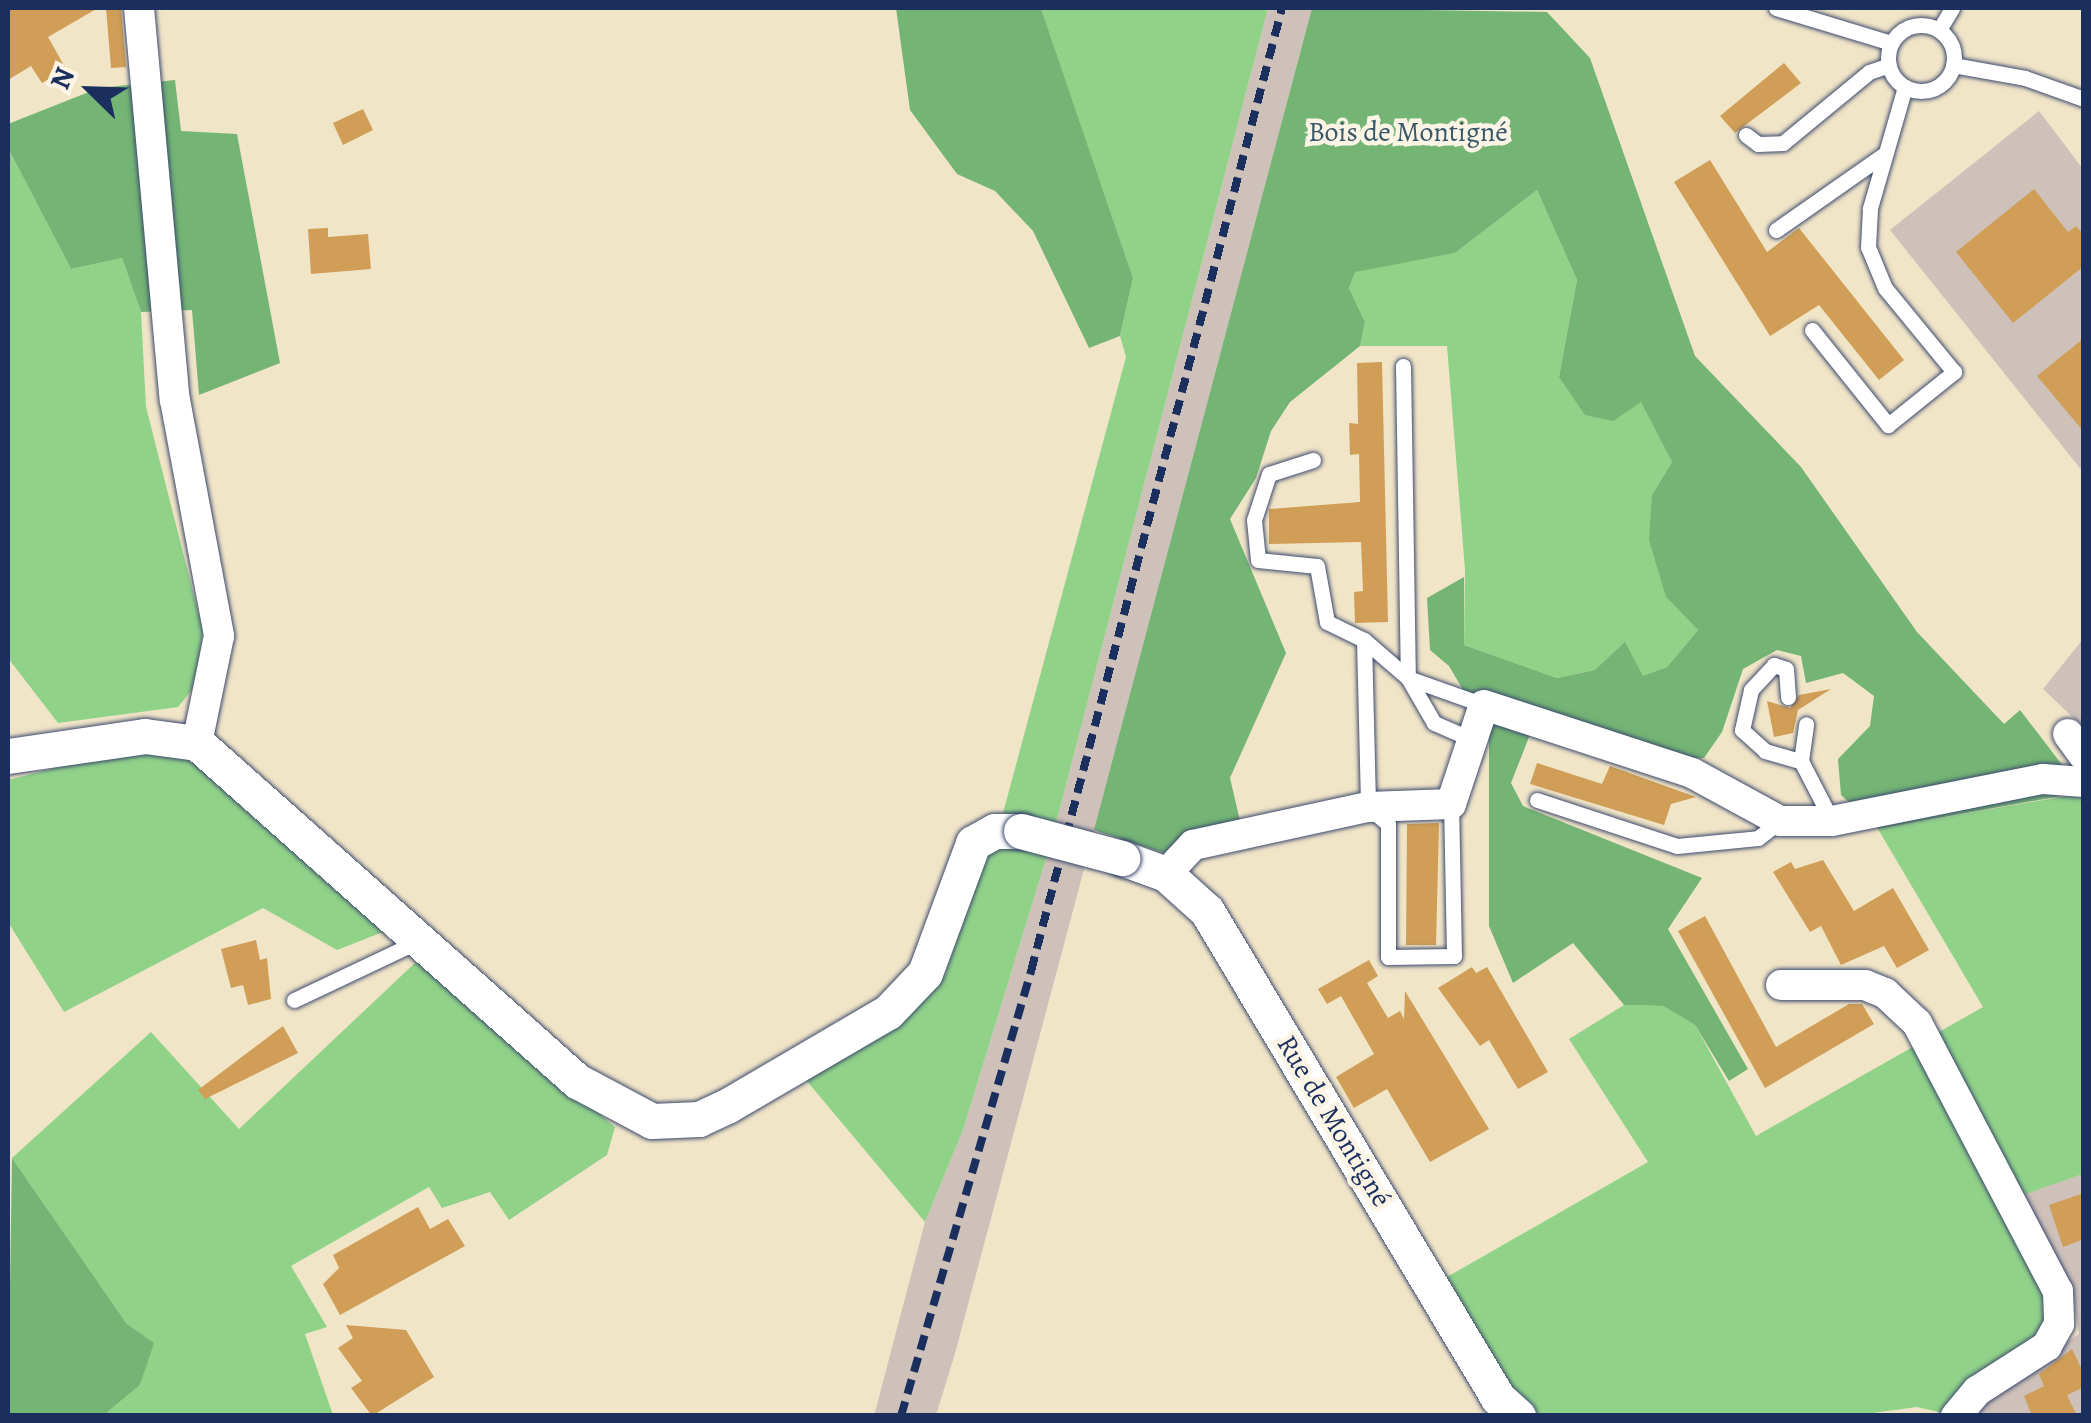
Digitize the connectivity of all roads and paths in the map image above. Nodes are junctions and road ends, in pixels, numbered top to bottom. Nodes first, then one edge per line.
1 (139, 8) edge
2 (1776, 8) edge
3 (1952, 8) edge
4 (1939, 30) junction
5 (1892, 43) junction
6 (1888, 65) junction
7 (1954, 66) junction
8 (1905, 87) junction
9 (2084, 99) edge
10 (1746, 135) dead end
11 (1883, 155) junction
12 (1776, 230) dead end
13 (1812, 330) dead end
14 (1403, 366) dead end
15 (1313, 460) dead end
16 (1364, 640) junction
17 (1408, 678) junction
18 (1788, 697) dead end
19 (1484, 705) junction
20 (1806, 724) dead end
21 (1474, 740) junction
22 (197, 743) junction
23 (8, 756) edge
24 (1801, 761) junction
25 (2084, 782) edge
26 (1537, 800) dead end
27 (1451, 804) junction
28 (1368, 807) junction
29 (1780, 820) junction
30 (1832, 821) junction
31 (1166, 874) junction
32 (419, 941) junction
33 (1780, 985) dead end
34 (294, 1000) dead end
35 (1518, 1416) edge
36 (1956, 1416) edge

1 - 22 street
2 - 5 lane
3 - 4 lane
4 - 5 lane
4 - 7 lane
5 - 6 lane
6 - 8 lane
6 - 10 lane
7 - 8 lane
7 - 9 lane
8 - 11 lane
11 - 12 lane
11 - 13 lane
14 - 17 lane
15 - 16 lane
16 - 17 lane
16 - 28 lane
17 - 19 lane
17 - 21 lane
18 - 24 lane
19 - 21 street
19 - 29 street
20 - 24 lane
21 - 27 street
22 - 23 street
22 - 32 street
24 - 30 lane
25 - 30 street
26 - 29 lane
27 - 28 street
27 - 28 lane
28 - 31 street
29 - 30 street
31 - 32 street, Rue de Montigné, bridge
31 - 35 street, Rue de Montigné
32 - 34 lane
33 - 36 street

